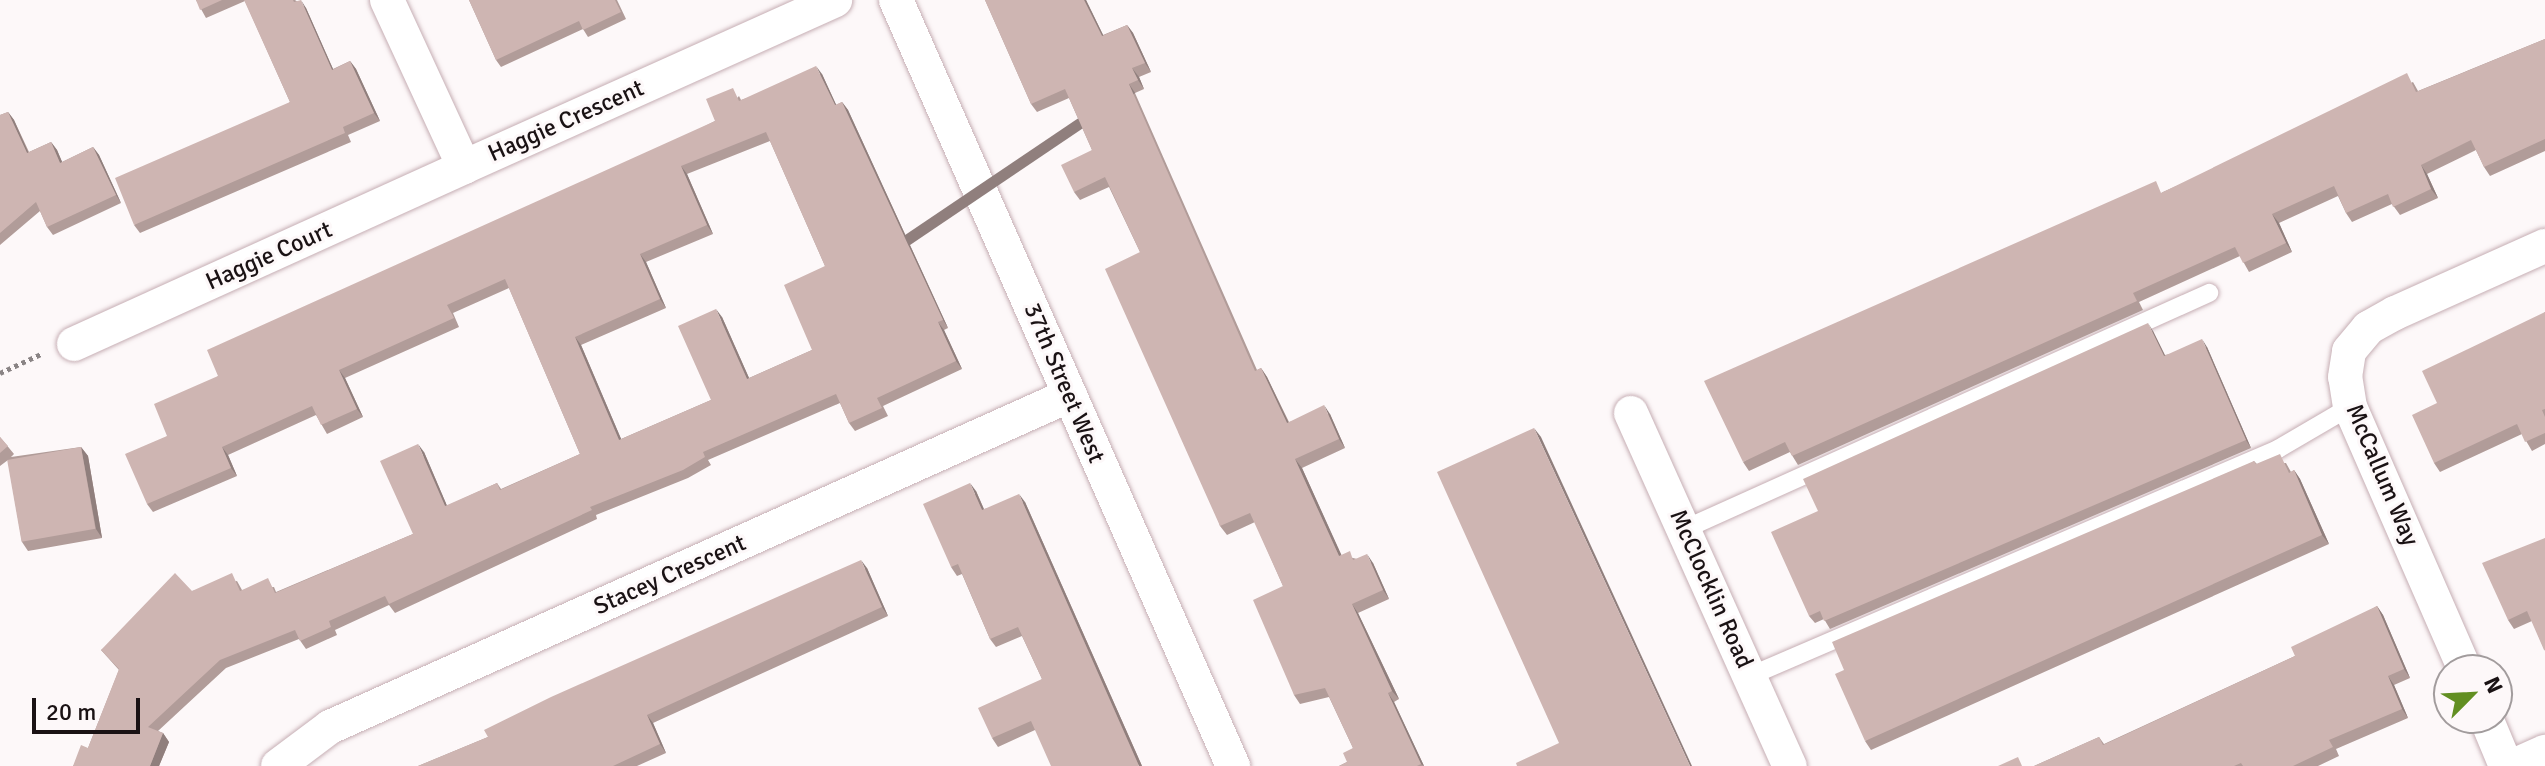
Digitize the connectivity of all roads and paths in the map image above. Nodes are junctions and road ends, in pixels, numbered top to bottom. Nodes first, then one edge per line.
1 (387, 0) edge
2 (835, 0) edge
3 (896, 0) edge
4 (464, 167) junction
5 (2545, 246) edge
6 (2209, 293) dead end
7 (74, 344) dead end
8 (1070, 395) junction
9 (2350, 407) junction
10 (1631, 413) dead end
11 (1685, 529) junction
12 (2458, 654) edge
13 (1750, 676) junction
14 (2493, 734) edge
15 (2545, 752) edge
16 (278, 766) edge
17 (1233, 766) edge
18 (1790, 766) edge
19 (2506, 766) edge
20 (2513, 766) edge

1 - 4 street, Haggie Crescent
2 - 4 street, Haggie Crescent
3 - 8 street, 37th Street West
4 - 7 street, Haggie Court
5 - 9 street, McCallum Way
6 - 11 lane
8 - 16 street, Stacey Crescent
8 - 17 street, 37th Street West
9 - 12 street, McCallum Way
9 - 13 lane
10 - 11 street, McClocklin Road
11 - 13 street, McClocklin Road
13 - 18 street, McClocklin Road
14 - 19 street
15 - 20 street

